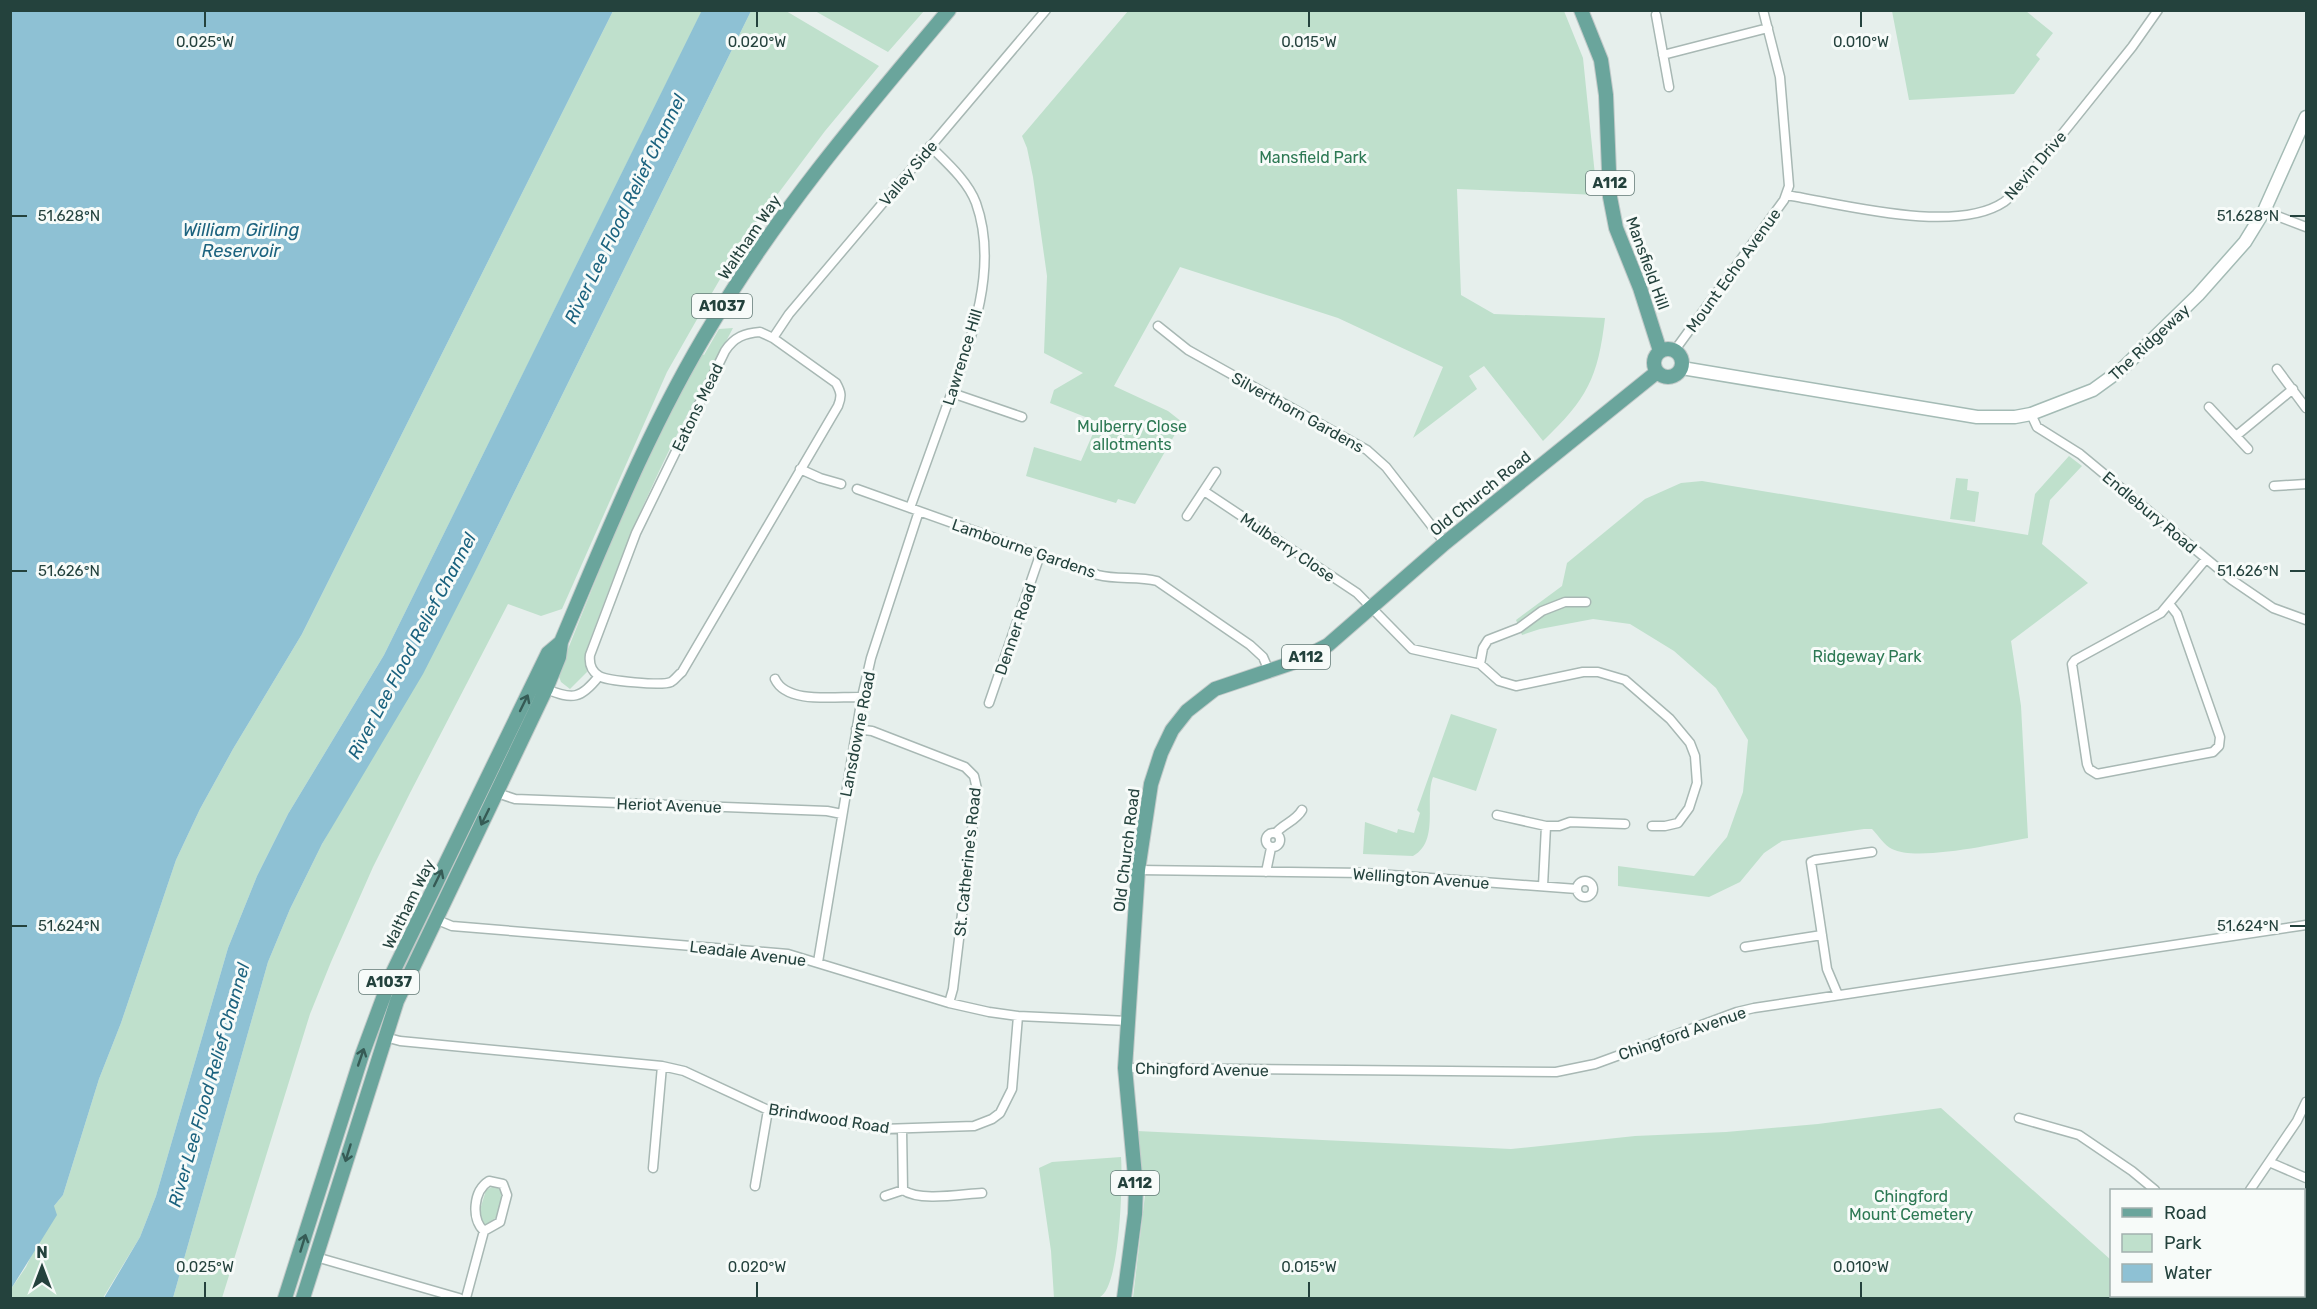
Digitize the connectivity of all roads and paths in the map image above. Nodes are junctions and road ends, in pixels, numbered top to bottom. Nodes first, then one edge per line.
1 (949, 10) edge
2 (1046, 10) edge
3 (1581, 10) edge
4 (1763, 10) edge
5 (2158, 10) edge
6 (1656, 15) dead end
7 (1768, 28) junction
8 (1664, 55) junction
9 (1669, 87) dead end
10 (2307, 117) edge
11 (930, 146) junction
12 (1786, 195) junction
13 (2264, 211) junction
14 (2307, 227) edge
15 (1158, 326) dead end
16 (773, 338) junction
17 (1675, 350) junction
18 (1660, 351) junction
19 (1682, 368) junction
20 (2277, 369) dead end
21 (1657, 372) junction
22 (2293, 389) junction
23 (952, 393) junction
24 (2209, 407) dead end
25 (2307, 408) edge
26 (2031, 414) junction
27 (1022, 417) dead end
28 (2236, 436) junction
29 (2248, 449) dead end
30 (800, 469) junction
31 (1216, 472) dead end
32 (842, 484) dead end
33 (2307, 484) edge
34 (2274, 486) dead end
35 (857, 489) dead end
36 (1204, 490) junction
37 (914, 510) junction
38 (1186, 516) dead end
39 (1445, 543) junction
40 (1040, 555) junction
41 (2206, 559) junction
42 (1586, 602) dead end
43 (2170, 605) junction
44 (1371, 606) junction
45 (2307, 620) edge
46 (1480, 664) junction
47 (1269, 671) junction
48 (598, 676) junction
49 (775, 680) dead end
50 (540, 686) junction
51 (862, 697) junction
52 (989, 703) dead end
53 (856, 729) junction
54 (497, 793) junction
55 (1302, 810) dead end
56 (842, 814) junction
57 (1497, 815) dead end
58 (1625, 824) dead end
59 (1546, 825) junction
60 (1652, 826) dead end
61 (453, 848) junction
62 (1872, 852) dead end
63 (467, 854) junction
64 (1138, 870) junction
65 (1266, 872) junction
66 (1544, 886) junction
67 (1576, 889) dead end
68 (435, 919) junction
69 (2307, 925) edge
70 (1822, 935) junction
71 (1745, 947) dead end
72 (818, 962) junction
73 (395, 968) junction
74 (409, 974) junction
75 (1839, 995) junction
76 (950, 1003) junction
77 (1018, 1016) junction
78 (1128, 1021) junction
79 (385, 1037) junction
80 (662, 1066) junction
81 (1125, 1068) junction
82 (2307, 1102) edge
83 (768, 1110) junction
84 (343, 1111) junction
85 (360, 1114) junction
86 (2019, 1118) dead end
87 (902, 1129) junction
88 (2269, 1162) junction
89 (653, 1168) dead end
90 (2307, 1178) edge
91 (755, 1186) dead end
92 (2153, 1189) edge
93 (2251, 1189) edge
94 (903, 1190) junction
95 (982, 1193) dead end
96 (885, 1197) dead end
97 (311, 1219) junction
98 (326, 1223) junction
99 (484, 1232) junction
100 (316, 1257) junction
101 (290, 1283) junction
102 (305, 1293) edge
103 (285, 1299) edge
104 (459, 1299) edge
105 (466, 1299) edge
106 (1124, 1299) edge

1 - 50 main road, Waltham Way / A1037
2 - 11 street, Valley Side
3 - 18 main road, Mansfield Hill / A112
4 - 7 street, Mount Echo Avenue
5 - 12 street, Nevin Drive
6 - 8 street
7 - 8 street
7 - 12 street, Mount Echo Avenue
8 - 9 street
10 - 13 main road, The Ridgeway
11 - 16 street, Valley Side
11 - 23 street, Lawrence Hill
12 - 17 street, Mount Echo Avenue
13 - 14 street
13 - 26 main road, The Ridgeway
15 - 39 street, Silverthorn Gardens
16 - 30 street, Eatons Mead
16 - 48 street, Eatons Mead
17 - 18 main road
17 - 19 main road
18 - 21 main road, A112
19 - 21 main road, Old Church Road / A112
19 - 26 main road, The Ridgeway
20 - 22 street
21 - 39 main road, Old Church Road / A112
22 - 25 street
22 - 28 street
23 - 27 street
23 - 37 street, Lawrence Hill
24 - 28 street
26 - 41 street, Endlebury Road
28 - 29 street
30 - 32 street
30 - 48 street, Eatons Mead
31 - 36 street
33 - 34 street
35 - 37 street, Lambourne Gardens
36 - 38 street
36 - 44 street, Mulberry Close
37 - 40 street, Lambourne Gardens
37 - 51 street, Lansdowne Road
39 - 44 main road, Old Church Road / A112
40 - 47 street, Lambourne Gardens
40 - 52 street, Denner Road
41 - 43 street
41 - 45 street, Endlebury Road
42 - 46 street
43 - 43 street
44 - 46 street, Mulberry Close
44 - 47 main road, Old Church Road / A112
46 - 60 street
47 - 64 main road, Old Church Road / A112
48 - 50 street
49 - 51 street
50 - 54 main road, Waltham Way / A1037
61 -> 50 main road, Waltham Way / A1037
51 - 53 street, Lansdowne Road
53 - 56 street, Lansdowne Road
53 - 76 street, St. Catherine's Road
54 - 56 street, Heriot Avenue
54 -> 63 main road, Waltham Way / A1037
55 - 65 street
56 - 72 street, Lansdowne Road
57 - 59 street
58 - 59 street
59 - 66 street
61 - 63 main road
73 -> 61 main road, Waltham Way / A1037
62 - 70 street
63 - 68 main road, Waltham Way / A1037
64 - 65 street, Wellington Avenue
64 - 78 main road, Old Church Road / A112
65 - 66 street, Wellington Avenue
66 - 67 street, Wellington Avenue
68 - 72 street, Leadale Avenue
68 - 74 main road, Waltham Way / A1037
69 - 75 street, Chingford Avenue
70 - 71 street
70 - 75 street
72 - 76 street, Leadale Avenue
73 - 74 main road, A1037
84 -> 73 main road, Waltham Way / A1037
74 - 79 main road, Waltham Way / A1037
75 - 81 street, Chingford Avenue
76 - 77 street, Leadale Avenue
77 - 78 street, Leadale Avenue
77 - 87 street, Brindwood Road
78 - 81 main road, Old Church Road / A112
79 - 80 street, Brindwood Road
79 - 85 main road, Waltham Way / A1037
80 - 83 street, Brindwood Road
80 - 89 street
81 - 106 main road, Old Church Road / A112
82 - 88 street
83 - 87 street, Brindwood Road
83 - 91 street
84 - 85 main road
84 - 97 main road, Waltham Way / A1037
85 -> 98 main road, Waltham Way / A1037
86 - 92 street
87 - 94 street
88 - 90 street
88 - 93 street
94 - 95 street
94 - 96 street
97 - 98 main road
101 -> 97 main road, Waltham Way / A1037
98 - 100 main road, Waltham Way / A1037
99 - 99 street
99 - 105 street
100 - 102 main road, Waltham Way / A1037
100 - 104 street
101 - 102 main road, A1037
101 - 103 main road, Waltham Way / A1037

